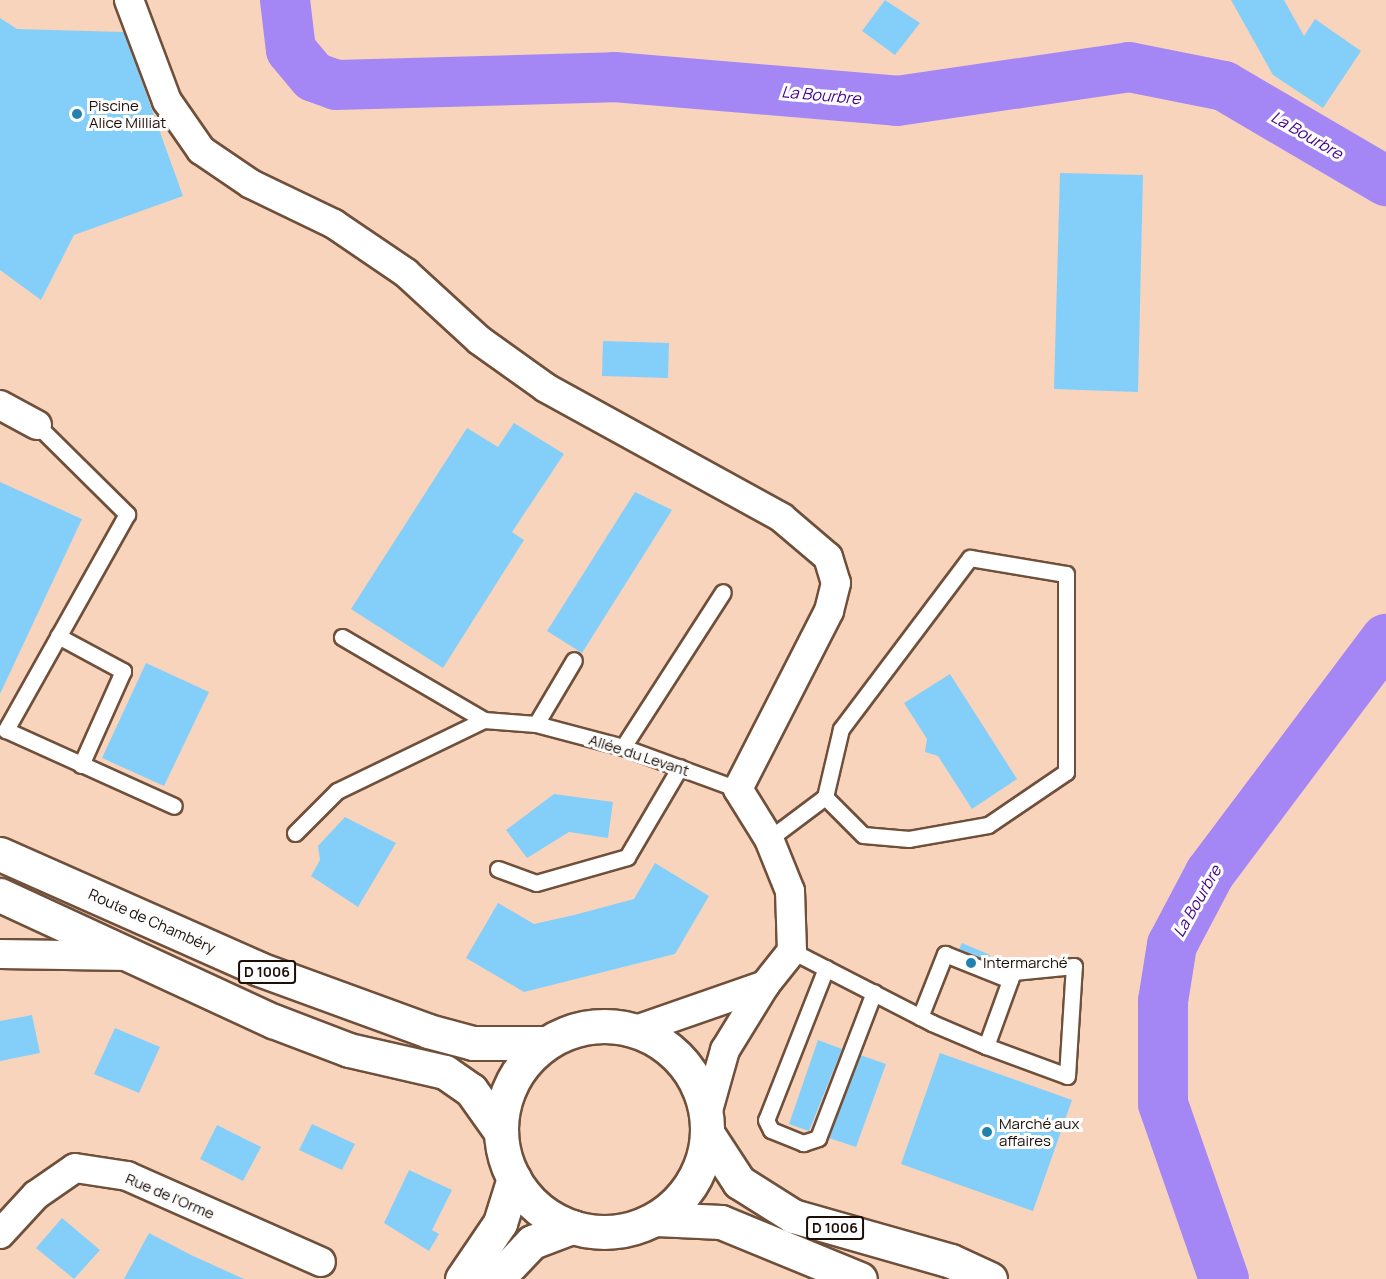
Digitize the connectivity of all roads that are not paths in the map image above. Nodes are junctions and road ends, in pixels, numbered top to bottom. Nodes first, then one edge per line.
1 (129, 0) edge
2 (0, 405) edge
3 (37, 425) joint
4 (723, 592) dead end
5 (58, 636) junction
6 (342, 638) dead end
7 (574, 660) dead end
8 (484, 720) junction
9 (536, 724) junction
10 (623, 747) junction
11 (81, 765) junction
12 (681, 767) junction
13 (738, 789) junction
14 (825, 797) junction
15 (174, 806) dead end
16 (295, 833) dead end
17 (769, 838) junction
18 (0, 854) edge
19 (498, 869) dead end
20 (0, 895) edge
21 (792, 951) junction
22 (0, 954) edge
23 (133, 956) junction
24 (826, 968) junction
25 (1010, 980) junction
26 (765, 985) junction
27 (874, 992) junction
28 (920, 1017) junction
29 (636, 1030) junction
30 (546, 1043) junction
31 (986, 1046) junction
32 (708, 1125) junction
33 (501, 1132) junction
34 (514, 1178) junction
35 (656, 1219) junction
36 (572, 1227) junction
37 (0, 1234) edge
38 (321, 1262) dead end
39 (462, 1279) edge
40 (497, 1279) edge
41 (860, 1279) edge
42 (990, 1279) edge

1 - 13 street
2 - 3 street
3 - 5 lane
4 - 10 lane
5 - 11 lane
5 - 11 lane
6 - 8 lane, Allée du Levant
7 - 9 lane
8 - 9 lane, Allée du Levant
8 - 16 lane
9 - 10 lane, Allée du Levant
10 - 12 lane, Allée du Levant
11 - 15 lane
12 - 13 lane, Allée du Levant
12 - 19 lane
13 - 17 street
14 - 14 lane
14 - 17 lane
17 - 21 street
18 - 30 main road, Route de Chambéry / D 1006
20 - 23 main road, D 1006
21 - 24 lane
21 - 26 street
22 - 23 street
23 - 33 main road, D 1006
24 - 27 lane
24 - 27 lane
25 - 28 lane
25 - 31 lane
25 - 31 lane
26 - 29 street
26 - 32 street
27 - 28 lane
28 - 31 lane
29 - 30 main road
29 - 32 main road
30 - 33 main road
32 - 35 main road
32 - 42 main road, D 1006
33 - 34 main road
34 - 36 main road
34 - 39 main road
35 - 36 main road
35 - 41 main road, D 1006
36 - 40 main road
37 - 38 street, Rue de l'Orme

